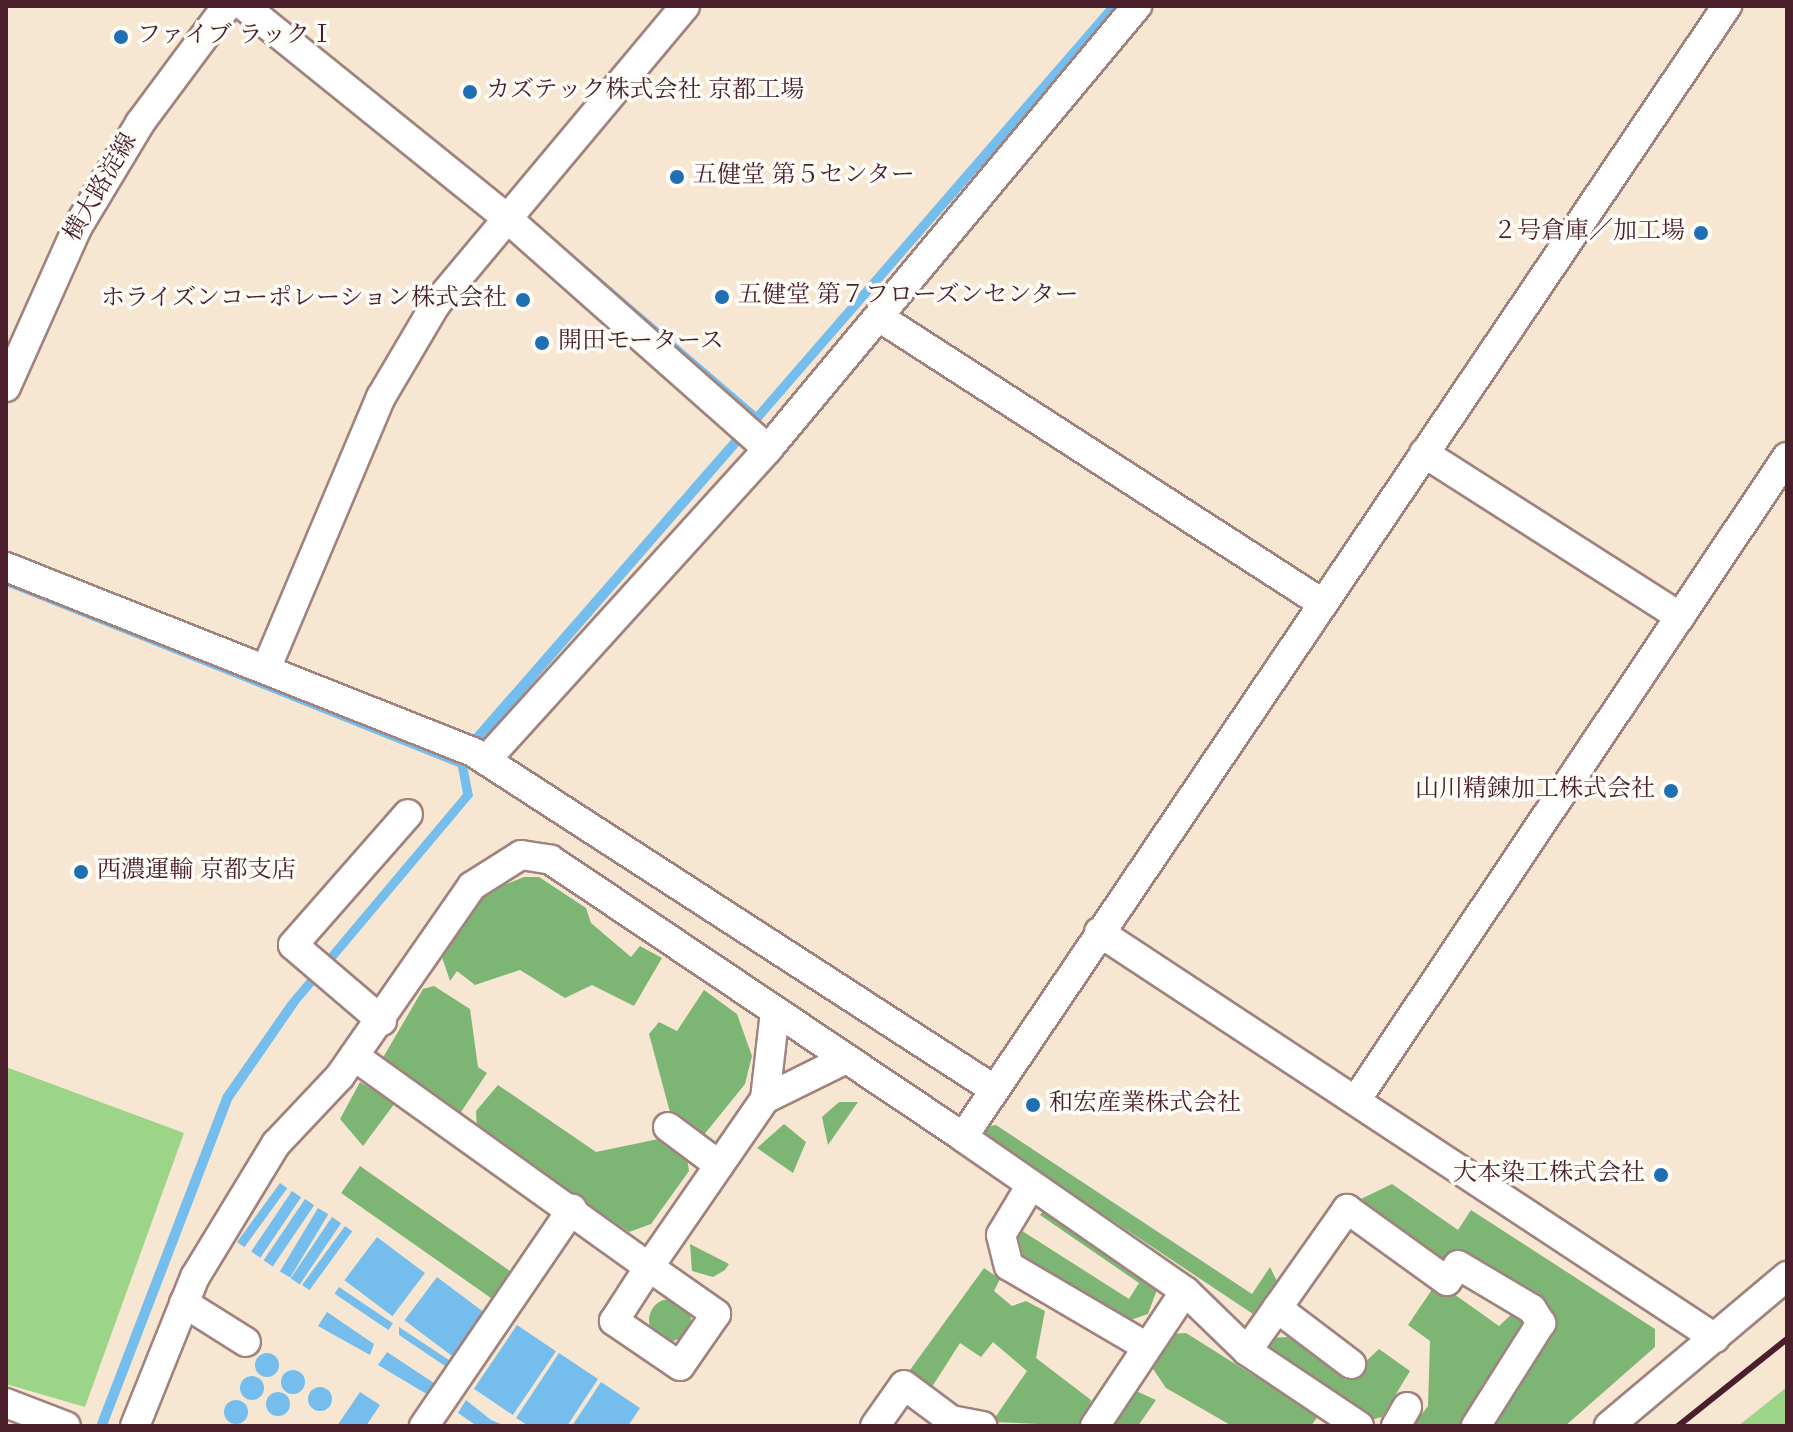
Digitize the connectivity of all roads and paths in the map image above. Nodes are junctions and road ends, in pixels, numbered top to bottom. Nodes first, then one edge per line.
1 (227, 6) edge
2 (244, 6) edge
3 (685, 6) edge
4 (1137, 6) edge
5 (1727, 6) edge
6 (508, 219) junction
7 (879, 317) junction
8 (6, 387) edge
9 (764, 446) junction
10 (1424, 453) junction
11 (1787, 457) edge
12 (6, 567) edge
13 (1322, 603) junction
14 (1680, 617) junction
15 (266, 669) junction
16 (471, 751) junction
17 (408, 814) dead end
18 (1099, 932) junction
19 (775, 1011) junction
20 (382, 1021) junction
21 (354, 1056) junction
22 (846, 1059) junction
23 (992, 1088) junction
24 (765, 1099) junction
25 (1356, 1100) junction
26 (668, 1127) dead end
27 (963, 1137) junction
28 (719, 1165) junction
29 (1031, 1185) junction
30 (572, 1209) junction
31 (1787, 1276) edge
32 (1185, 1291) junction
33 (184, 1303) junction
34 (1277, 1308) junction
35 (1715, 1338) junction
36 (246, 1342) dead end
37 (1147, 1347) junction
38 (1247, 1351) junction
39 (1351, 1364) dead end
40 (6, 1403) edge
41 (66, 1426) edge
42 (135, 1426) edge
43 (424, 1426) edge
44 (875, 1426) edge
45 (982, 1426) edge
46 (1095, 1426) edge
47 (1359, 1426) edge
48 (1476, 1426) edge
49 (1609, 1426) edge

1 - 8 street, 横大路淀線
2 - 6 street
3 - 6 street
4 - 7 street
5 - 10 street
6 - 9 street
6 - 15 street
7 - 9 street
7 - 13 street
9 - 16 street
10 - 13 street
10 - 14 street
11 - 14 street
12 - 15 street
13 - 18 street
14 - 25 street
15 - 16 street
16 - 23 street
17 - 20 street
18 - 23 street
18 - 25 street
19 - 20 street
19 - 22 street
19 - 24 street
20 - 21 street
21 - 30 street
21 - 33 street
22 - 24 street
22 - 27 street
23 - 27 street
24 - 28 street
25 - 35 street
26 - 28 street
27 - 29 street
28 - 30 street
29 - 32 street
29 - 37 street
30 - 43 street
31 - 35 street
32 - 37 street
32 - 38 street
33 - 36 street
33 - 42 street
34 - 38 street
34 - 39 street
34 - 48 street
35 - 49 street
37 - 46 street
38 - 47 street
40 - 41 street
44 - 45 street

